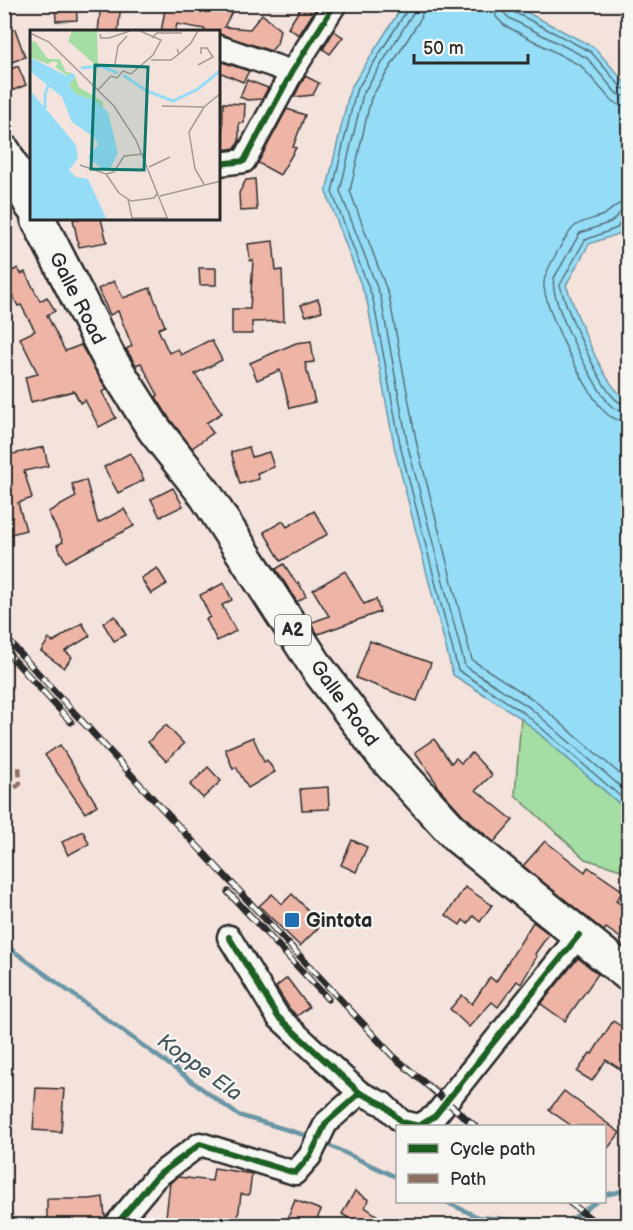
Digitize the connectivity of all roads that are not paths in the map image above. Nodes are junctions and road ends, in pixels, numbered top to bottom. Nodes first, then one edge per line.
1 (335, 4) edge
2 (220, 46) edge
3 (292, 72) junction
4 (4, 152) edge
5 (220, 164) edge
6 (30, 199) edge
7 (40, 220) edge
8 (579, 935) junction
9 (229, 937) dead end
10 (628, 974) edge
11 (360, 1093) junction
12 (415, 1125) edge
13 (421, 1125) edge
14 (115, 1226) edge

1 - 3 street
2 - 3 street
3 - 5 street
4 - 6 highway, Galle Road / A2
7 - 8 highway, Galle Road / A2
8 - 10 highway, Galle Road / A2
8 - 13 street
9 - 11 street
11 - 12 street
11 - 14 street

